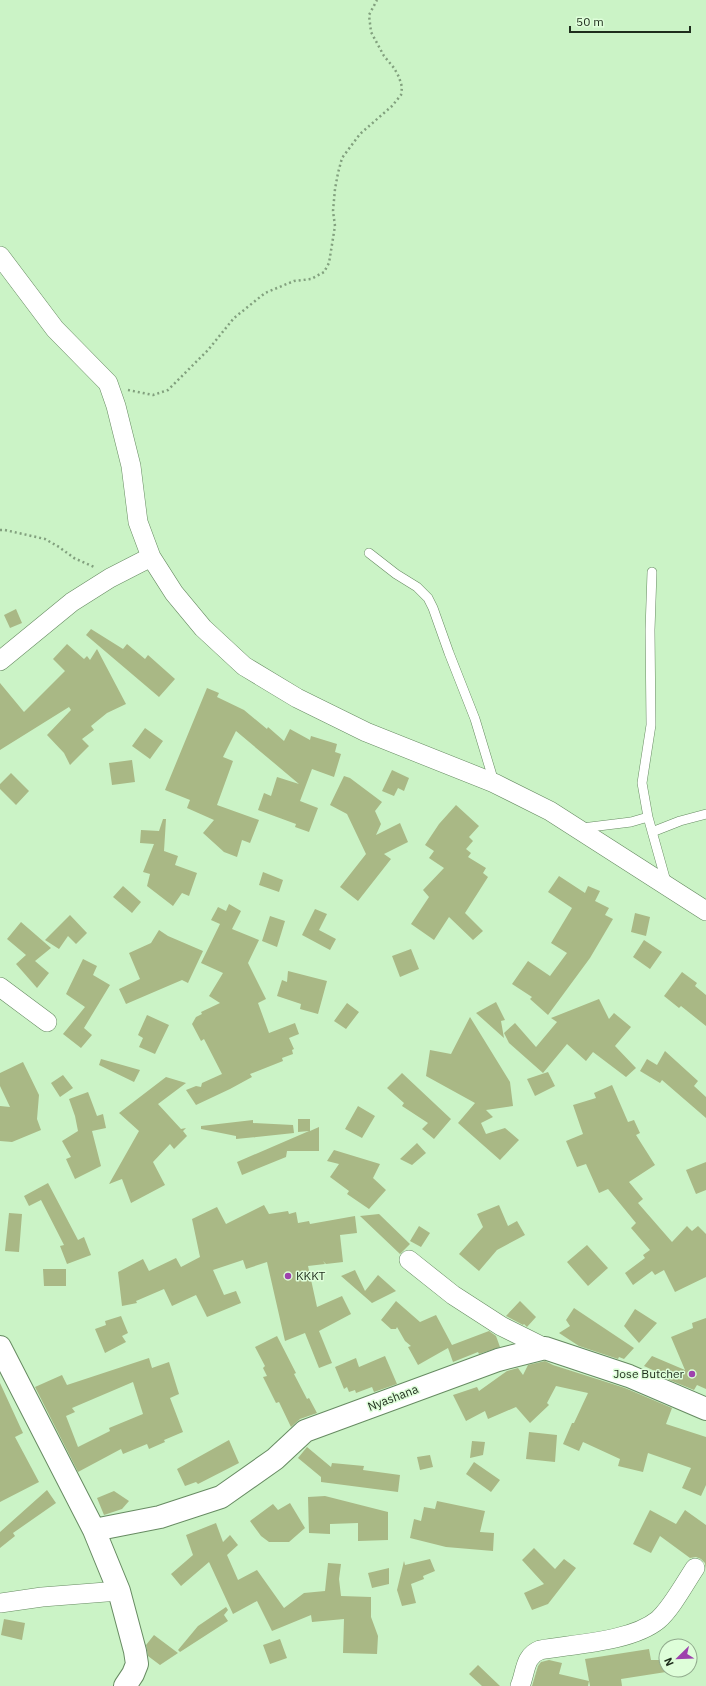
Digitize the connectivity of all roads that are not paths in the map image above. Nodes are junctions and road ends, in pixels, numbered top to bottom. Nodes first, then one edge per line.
1 (0, 256) edge
2 (369, 553) dead end
3 (151, 557) junction
4 (652, 572) dead end
5 (0, 661) edge
6 (494, 783) junction
7 (706, 814) edge
8 (648, 817) junction
9 (579, 829) junction
10 (652, 832) junction
11 (668, 886) junction
12 (706, 911) edge
13 (0, 987) edge
14 (47, 1022) dead end
15 (409, 1260) dead end
16 (0, 1347) edge
17 (545, 1348) junction
18 (706, 1409) edge
19 (94, 1530) junction
20 (695, 1568) dead end
21 (119, 1591) junction
22 (0, 1603) edge
23 (125, 1686) edge
24 (520, 1686) edge

1 - 3 street
2 - 6 lane
3 - 5 street
3 - 6 street
4 - 8 lane
6 - 9 street
7 - 10 lane
8 - 9 lane
8 - 10 lane
9 - 11 street
10 - 11 lane
11 - 12 street
13 - 14 street
15 - 17 street
16 - 19 street
17 - 18 street
17 - 19 street, Nyashana
19 - 21 street
20 - 24 street
21 - 22 street
21 - 23 street

